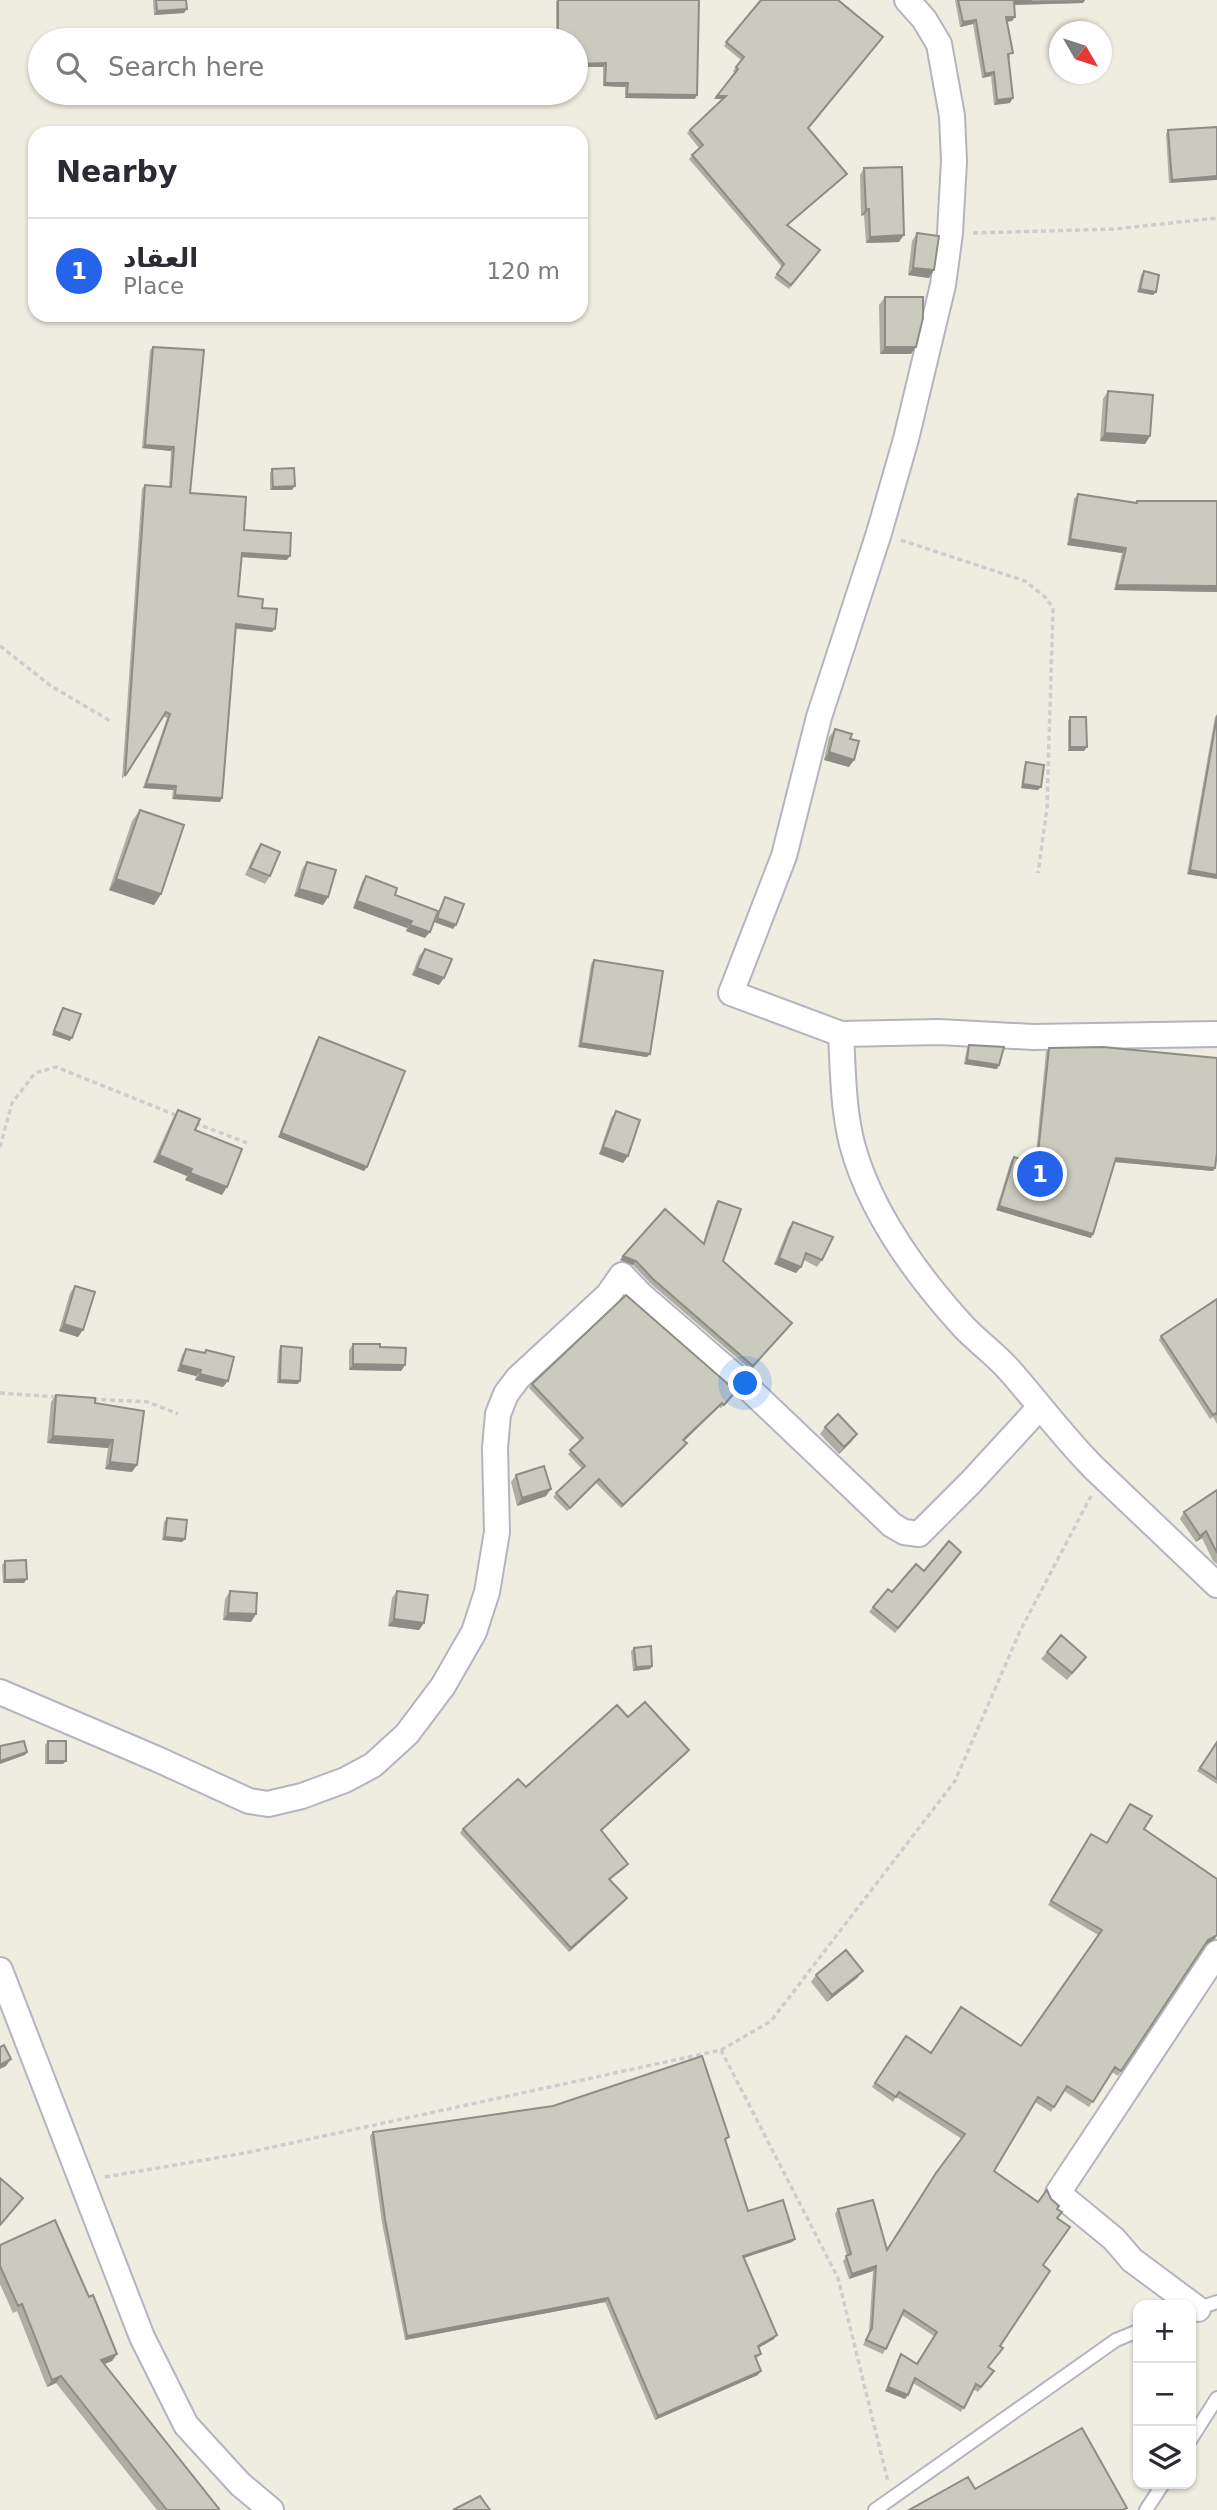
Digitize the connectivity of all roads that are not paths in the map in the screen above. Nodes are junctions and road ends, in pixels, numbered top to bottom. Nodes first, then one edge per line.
1 (908, 0) edge
2 (841, 1034) junction
3 (1217, 1034) edge
4 (1040, 1407) junction
5 (1217, 1585) edge
6 (0, 1692) edge
7 (1217, 1953) edge
8 (0, 1970) edge
9 (1202, 2307) edge
10 (1133, 2333) edge
11 (1217, 2398) edge
12 (1196, 2431) edge
13 (1160, 2489) edge
14 (271, 2510) edge
15 (875, 2510) edge
16 (1146, 2510) edge

1 - 2 street
2 - 3 street
2 - 4 street
4 - 5 street
4 - 6 street
7 - 9 street
8 - 14 street
10 - 15 lane
11 - 12 lane
13 - 16 lane

